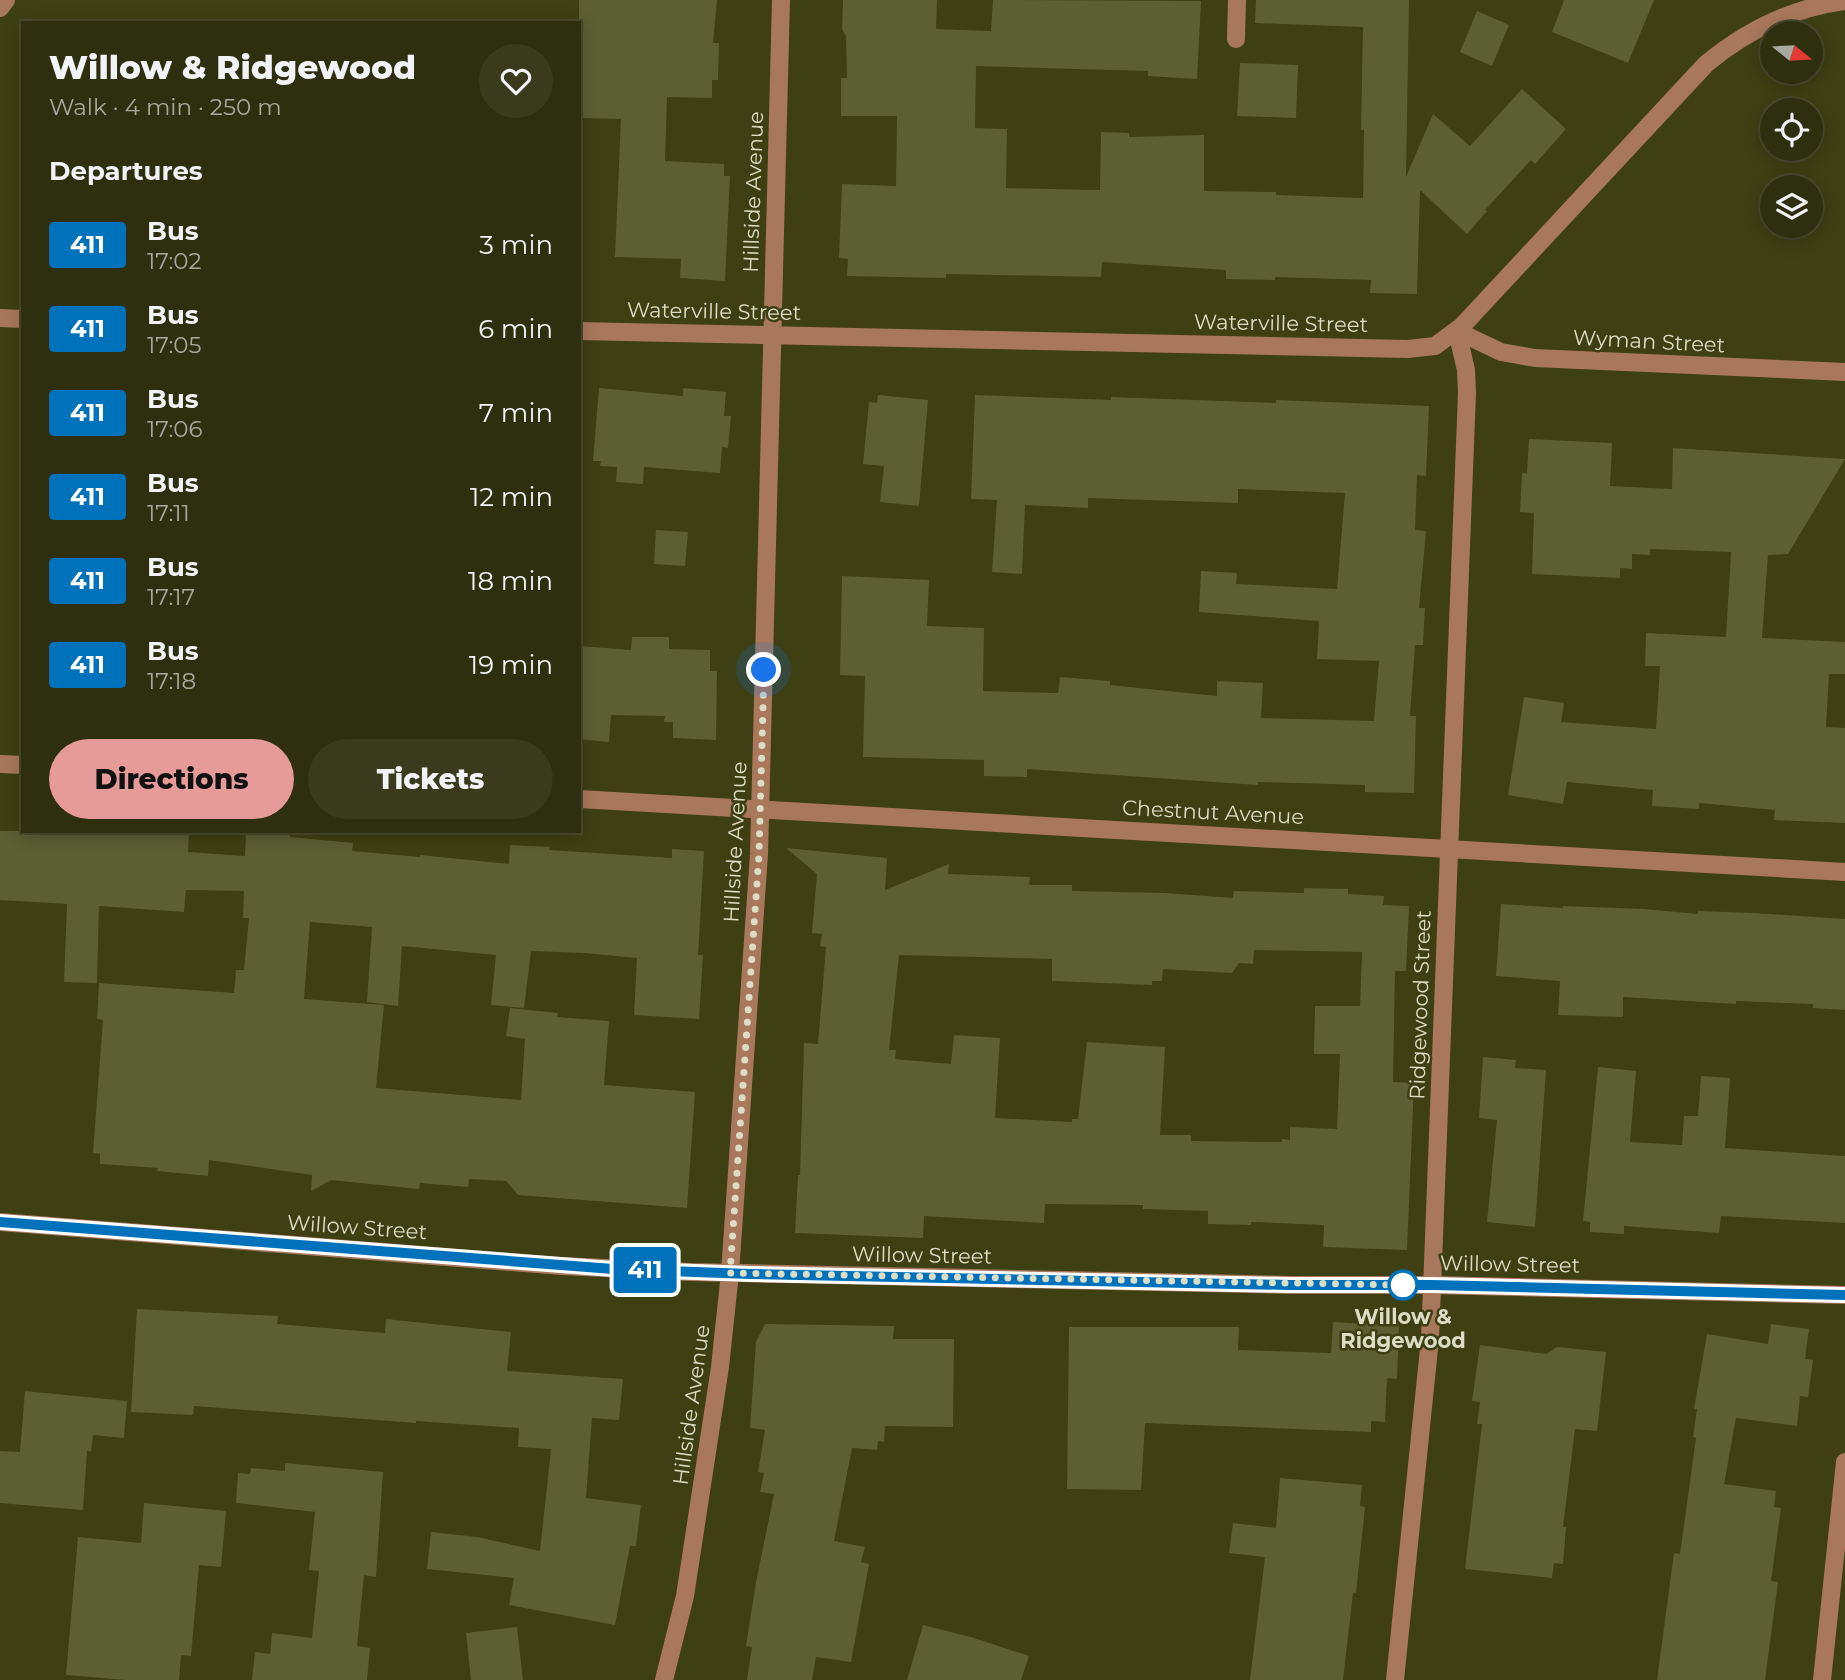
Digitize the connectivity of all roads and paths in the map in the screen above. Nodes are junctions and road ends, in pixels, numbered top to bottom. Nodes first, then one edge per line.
1 (6, 0) edge
2 (781, 0) edge
3 (1237, 0) edge
4 (1845, 1) edge
5 (0, 8) edge
6 (1236, 39) dead end
7 (0, 318) edge
8 (21, 319) edge
9 (581, 331) edge
10 (1457, 331) junction
11 (772, 335) junction
12 (1845, 372) edge
13 (0, 764) edge
14 (21, 765) edge
15 (581, 799) edge
16 (760, 809) junction
17 (1449, 848) junction
18 (1845, 872) edge
19 (0, 1222) edge
20 (730, 1273) junction
21 (1432, 1285) junction
22 (1845, 1296) edge
23 (1845, 1462) edge
24 (664, 1680) edge
25 (1395, 1680) edge
26 (1822, 1680) edge

1 - 5 street
2 - 11 street, Hillside Avenue
3 - 6 street
4 - 10 street, Waterville Street
7 - 8 street
9 - 11 street, Waterville Street
10 - 11 street, Waterville Street
10 - 12 street, Wyman Street
10 - 17 street, Ridgewood Street
11 - 16 street, Hillside Avenue
13 - 14 street
15 - 16 street, Chestnut Avenue
16 - 17 street, Chestnut Avenue
16 - 20 street, Hillside Avenue
17 - 18 street, Chestnut Avenue
17 - 21 street, Ridgewood Street
19 - 20 street, Willow Street
20 - 21 street, Willow Street
20 - 24 street, Hillside Avenue
21 - 22 street, Willow Street
21 - 25 street, Ridgewood Street
23 - 26 street

